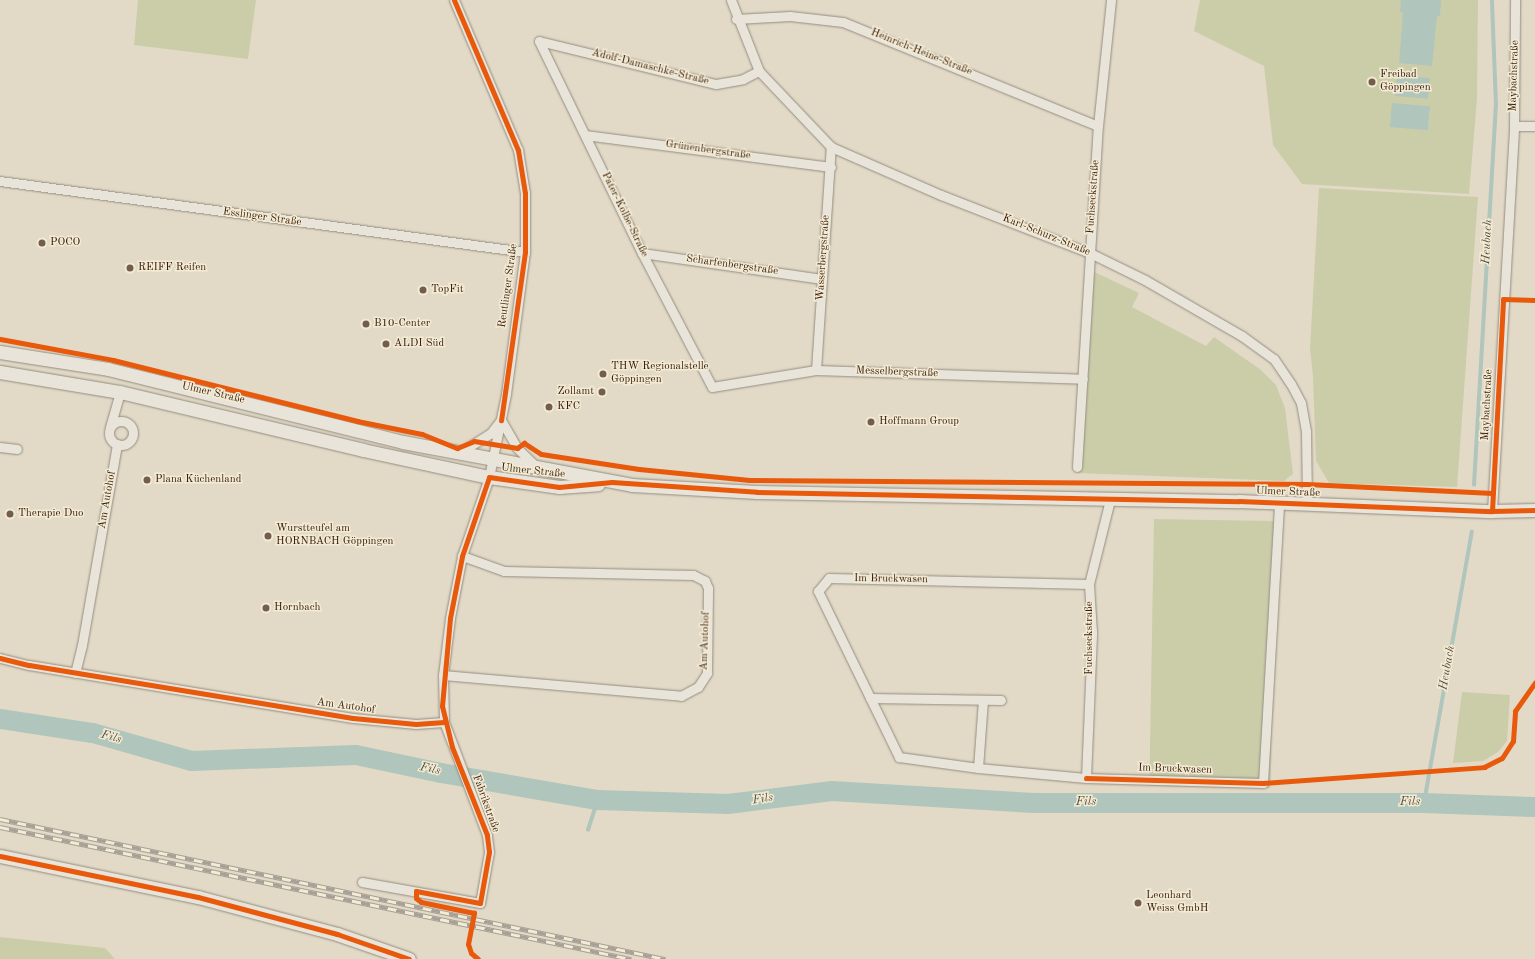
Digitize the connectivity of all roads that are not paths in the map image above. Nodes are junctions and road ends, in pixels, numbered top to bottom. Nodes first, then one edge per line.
1 (454, 0) edge
2 (731, 0) edge
3 (1515, 0) edge
4 (1108, 1) edge
5 (736, 18) junction
6 (538, 41) joint
7 (759, 70) junction
8 (1098, 126) junction
9 (1514, 126) junction
10 (1535, 126) edge
11 (585, 135) junction
12 (831, 147) junction
13 (831, 167) junction
14 (0, 181) edge
15 (525, 252) junction
16 (642, 253) junction
17 (1090, 253) junction
18 (822, 279) junction
19 (0, 352) edge
20 (816, 370) junction
21 (0, 372) edge
22 (1083, 379) junction
23 (712, 387) joint
24 (120, 392) junction
25 (501, 420) junction
26 (110, 427) junction
27 (117, 444) junction
28 (0, 447) edge
29 (17, 449) dead end
30 (459, 453) junction
31 (493, 460) junction
32 (537, 467) junction
33 (1077, 467) dead end
34 (489, 478) junction
35 (612, 482) junction
36 (1110, 500) junction
37 (1279, 503) junction
38 (1307, 504) junction
39 (1535, 510) edge
40 (1492, 511) junction
41 (462, 556) junction
42 (1089, 584) junction
43 (0, 658) edge
44 (75, 673) junction
45 (444, 675) junction
46 (870, 698) junction
47 (983, 700) junction
48 (1001, 700) dead end
49 (444, 722) junction
50 (978, 768) junction
51 (1086, 778) junction
52 (0, 856) edge
53 (362, 882) dead end
54 (409, 959) edge

1 - 15 street, Reutlinger Straße
2 - 5 street, Karl-Schurz-Straße
3 - 9 street, Maybachstraße
4 - 8 street, Fuchseckstraße
5 - 7 street, Karl-Schurz-Straße
5 - 8 street, Heinrich-Heine-Straße
6 - 7 street, Adolf-Damaschke-Straße
6 - 11 street, Pater-Kolbe-Straße
7 - 12 street, Karl-Schurz-Straße
8 - 17 street, Fuchseckstraße
9 - 10 street
9 - 40 street, Maybachstraße
11 - 13 street, Grünenbergstraße
11 - 16 street, Pater-Kolbe-Straße
12 - 13 street, Wasserbergstraße
12 - 17 street, Karl-Schurz-Straße
13 - 18 street, Wasserbergstraße
14 - 15 street, Esslinger Straße
15 - 25 street, Reutlinger Straße
16 - 18 street, Scharfenbergstraße
16 - 23 street, Pater-Kolbe-Straße
17 - 22 street, Fuchseckstraße
17 - 38 street, Karl-Schurz-Straße
18 - 20 street, Wasserbergstraße
19 - 30 main road, Ulmer Straße
20 - 22 street, Messelbergstraße
20 - 23 street, Messelbergstraße
21 - 24 main road, Ulmer Straße
22 - 33 street, Fuchseckstraße
24 - 26 street
24 - 34 main road, Ulmer Straße
25 - 30 street
25 - 31 street, Reutlinger Straße
25 - 32 street
26 - 27 street
26 - 27 street
27 - 44 street, Am Autohof
28 - 29 street
30 - 31 main road, Ulmer Straße
31 - 32 main road, Ulmer Straße
31 - 34 street
32 - 35 main road, Ulmer Straße
34 - 35 main road, Ulmer Straße
34 - 41 street
35 - 36 main road, Ulmer Straße
36 - 37 main road, Ulmer Straße
36 - 42 street, Fuchseckstraße
37 - 38 main road, Ulmer Straße
37 - 51 street, Im Bruckwasen
38 - 40 main road, Ulmer Straße
39 - 40 main road, Ulmer Straße
41 - 45 street
41 - 45 street, Am Autohof
42 - 46 street, Im Bruckwasen
42 - 51 street, Fuchseckstraße
43 - 44 street, Am Autohof
44 - 49 street, Am Autohof
45 - 49 street
46 - 47 street
46 - 50 street, Im Bruckwasen
47 - 48 street
47 - 50 street
49 - 53 street, Fabrikstraße
50 - 51 street, Im Bruckwasen
52 - 54 main road

